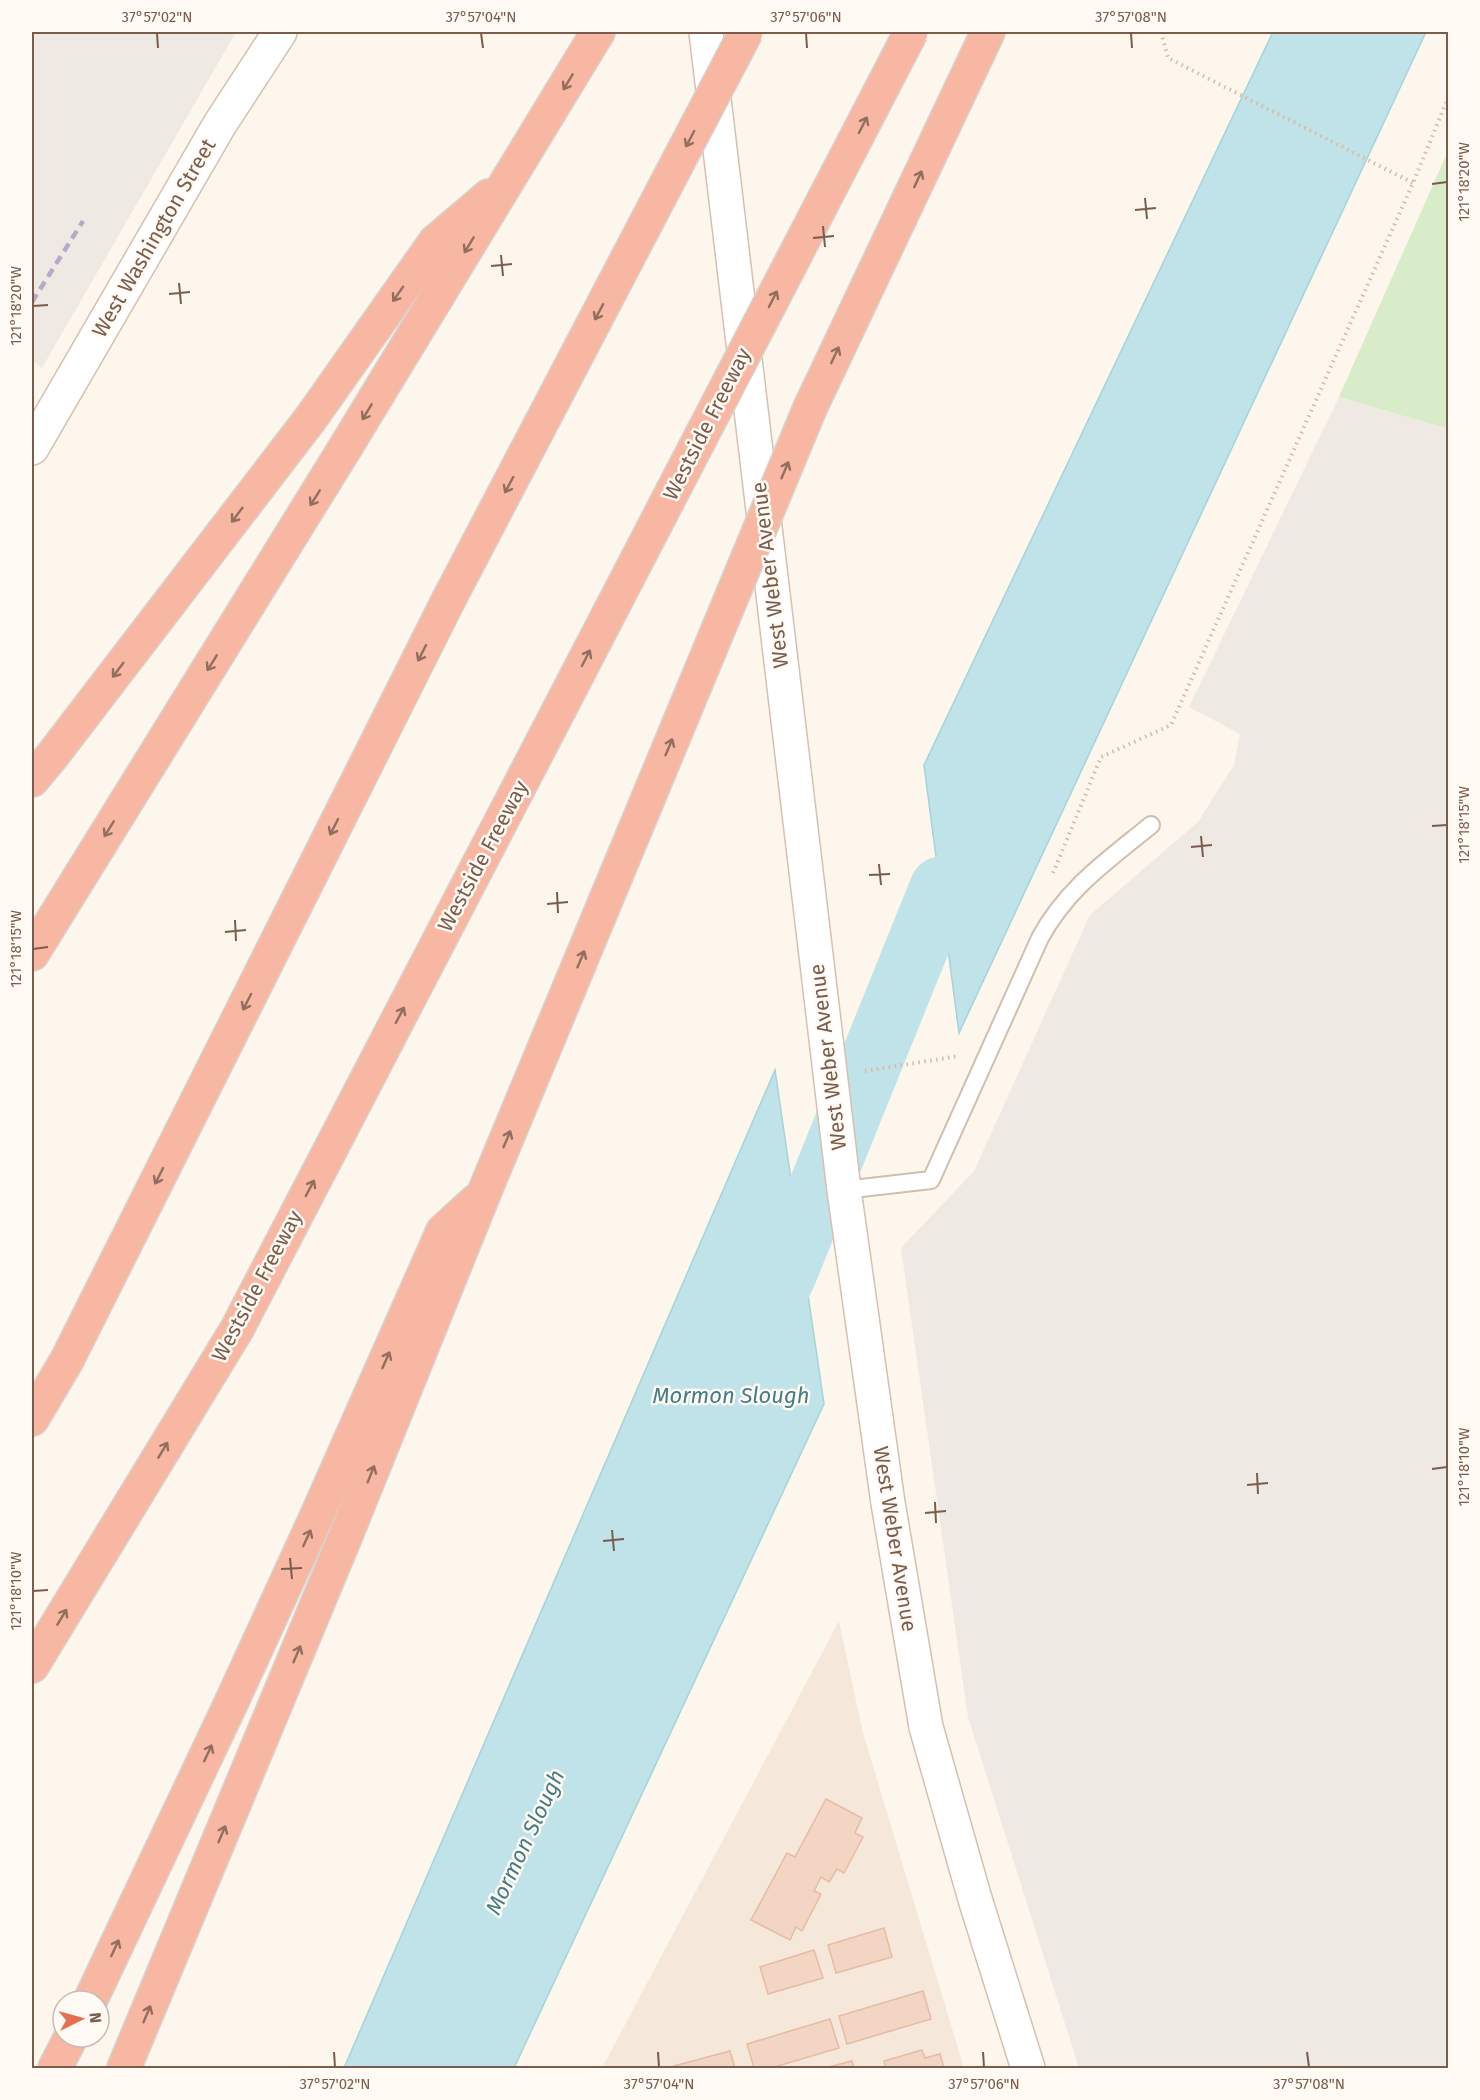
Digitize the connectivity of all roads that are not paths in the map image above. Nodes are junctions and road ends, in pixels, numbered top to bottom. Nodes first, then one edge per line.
1 (280, 32) edge
2 (598, 32) edge
3 (746, 32) edge
4 (911, 32) edge
5 (988, 32) edge
6 (715, 33) edge
7 (510, 177) junction
8 (32, 448) edge
9 (32, 780) edge
10 (1151, 825) dead end
11 (32, 954) edge
12 (844, 1190) junction
13 (484, 1193) junction
14 (32, 1419) edge
15 (32, 1666) edge
16 (96, 1989) edge
17 (65, 2049) edge
18 (55, 2068) edge
19 (124, 2068) edge
20 (1028, 2068) edge

1 - 8 street, West Washington Street
2 -> 7 highway
3 -> 14 highway, bridge
15 -> 4 highway, Westside Freeway, bridge
13 -> 5 highway, bridge
6 - 12 street, West Weber Avenue
7 -> 9 highway
7 -> 11 highway
10 - 12 lane
12 - 20 street, West Weber Avenue
16 -> 13 highway
19 -> 13 highway
17 - 18 highway

